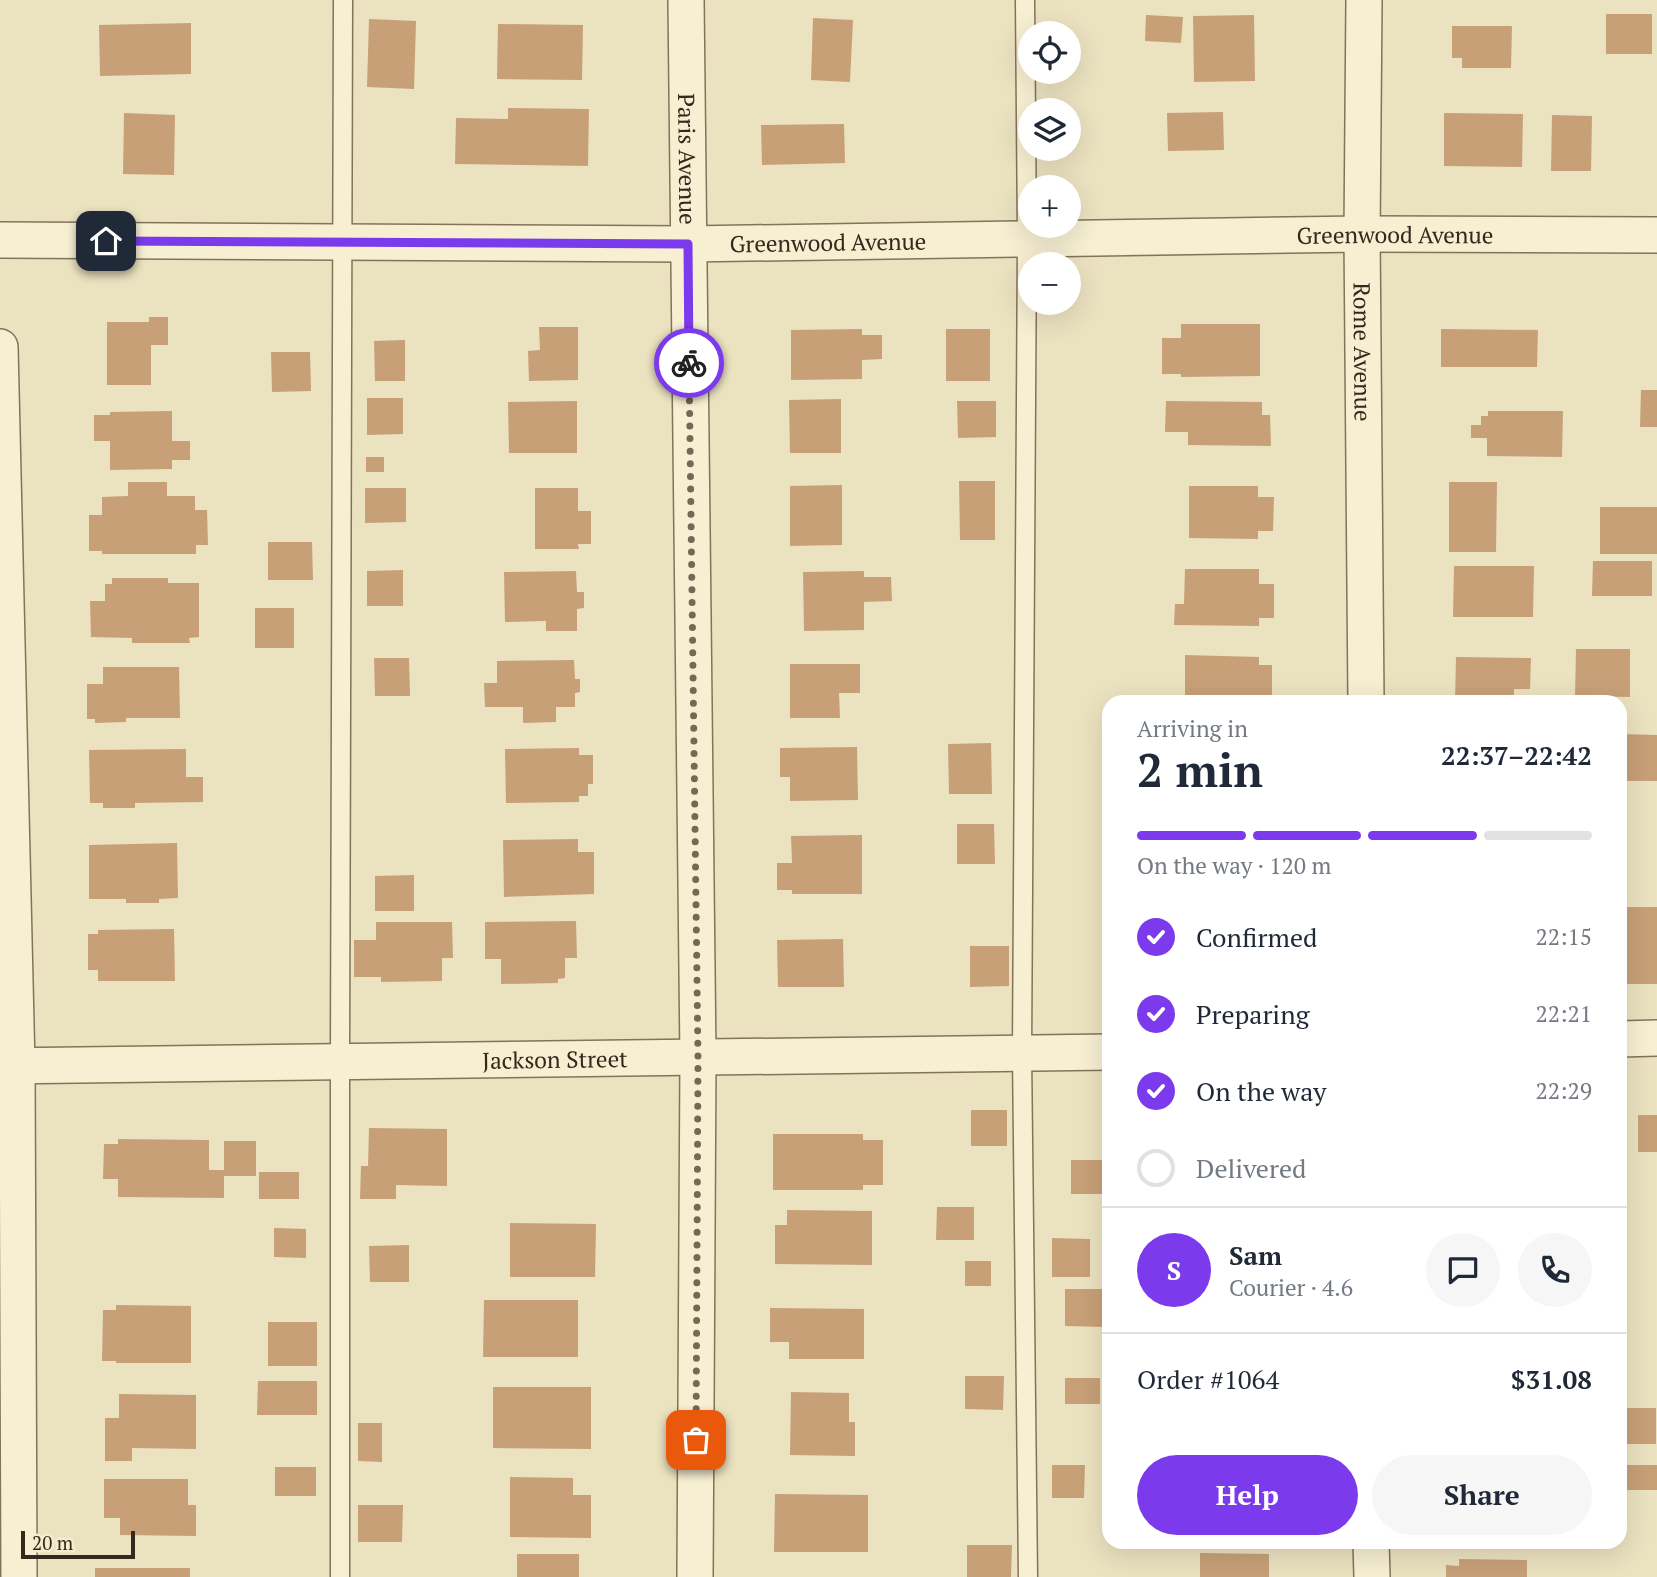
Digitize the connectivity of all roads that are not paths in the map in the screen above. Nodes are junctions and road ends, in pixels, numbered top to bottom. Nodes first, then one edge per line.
1 (343, 0) edge
2 (686, 0) edge
3 (1025, 0) edge
4 (1364, 0) edge
5 (1362, 234) junction
6 (1657, 235) edge
7 (1027, 239) junction
8 (0, 240) edge
9 (344, 242) junction
10 (688, 244) junction
11 (0, 347) edge
12 (1366, 695) edge
13 (1657, 1038) edge
14 (1627, 1039) edge
15 (1102, 1052) edge
16 (1023, 1054) junction
17 (698, 1058) junction
18 (340, 1062) junction
19 (8, 1066) edge
20 (1371, 1549) edge
21 (19, 1577) edge
22 (341, 1577) edge
23 (695, 1577) edge
24 (1028, 1577) edge
25 (1371, 1577) edge

1 - 9 lane
2 - 10 street, Paris Avenue
3 - 7 lane
4 - 5 street, Rome Avenue
5 - 6 street, Greenwood Avenue
5 - 7 street, Greenwood Avenue
5 - 12 street, Rome Avenue
7 - 10 street, Greenwood Avenue
7 - 16 lane
8 - 9 street, Greenwood Avenue
9 - 10 street, Greenwood Avenue
9 - 18 lane
10 - 17 street, Paris Avenue
11 - 19 street
13 - 14 street
15 - 16 street, Jackson Street
16 - 17 street, Jackson Street
16 - 24 lane
17 - 18 street, Jackson Street
17 - 23 street, Paris Avenue
18 - 19 street, Jackson Street
18 - 22 lane
19 - 21 street
20 - 25 street

